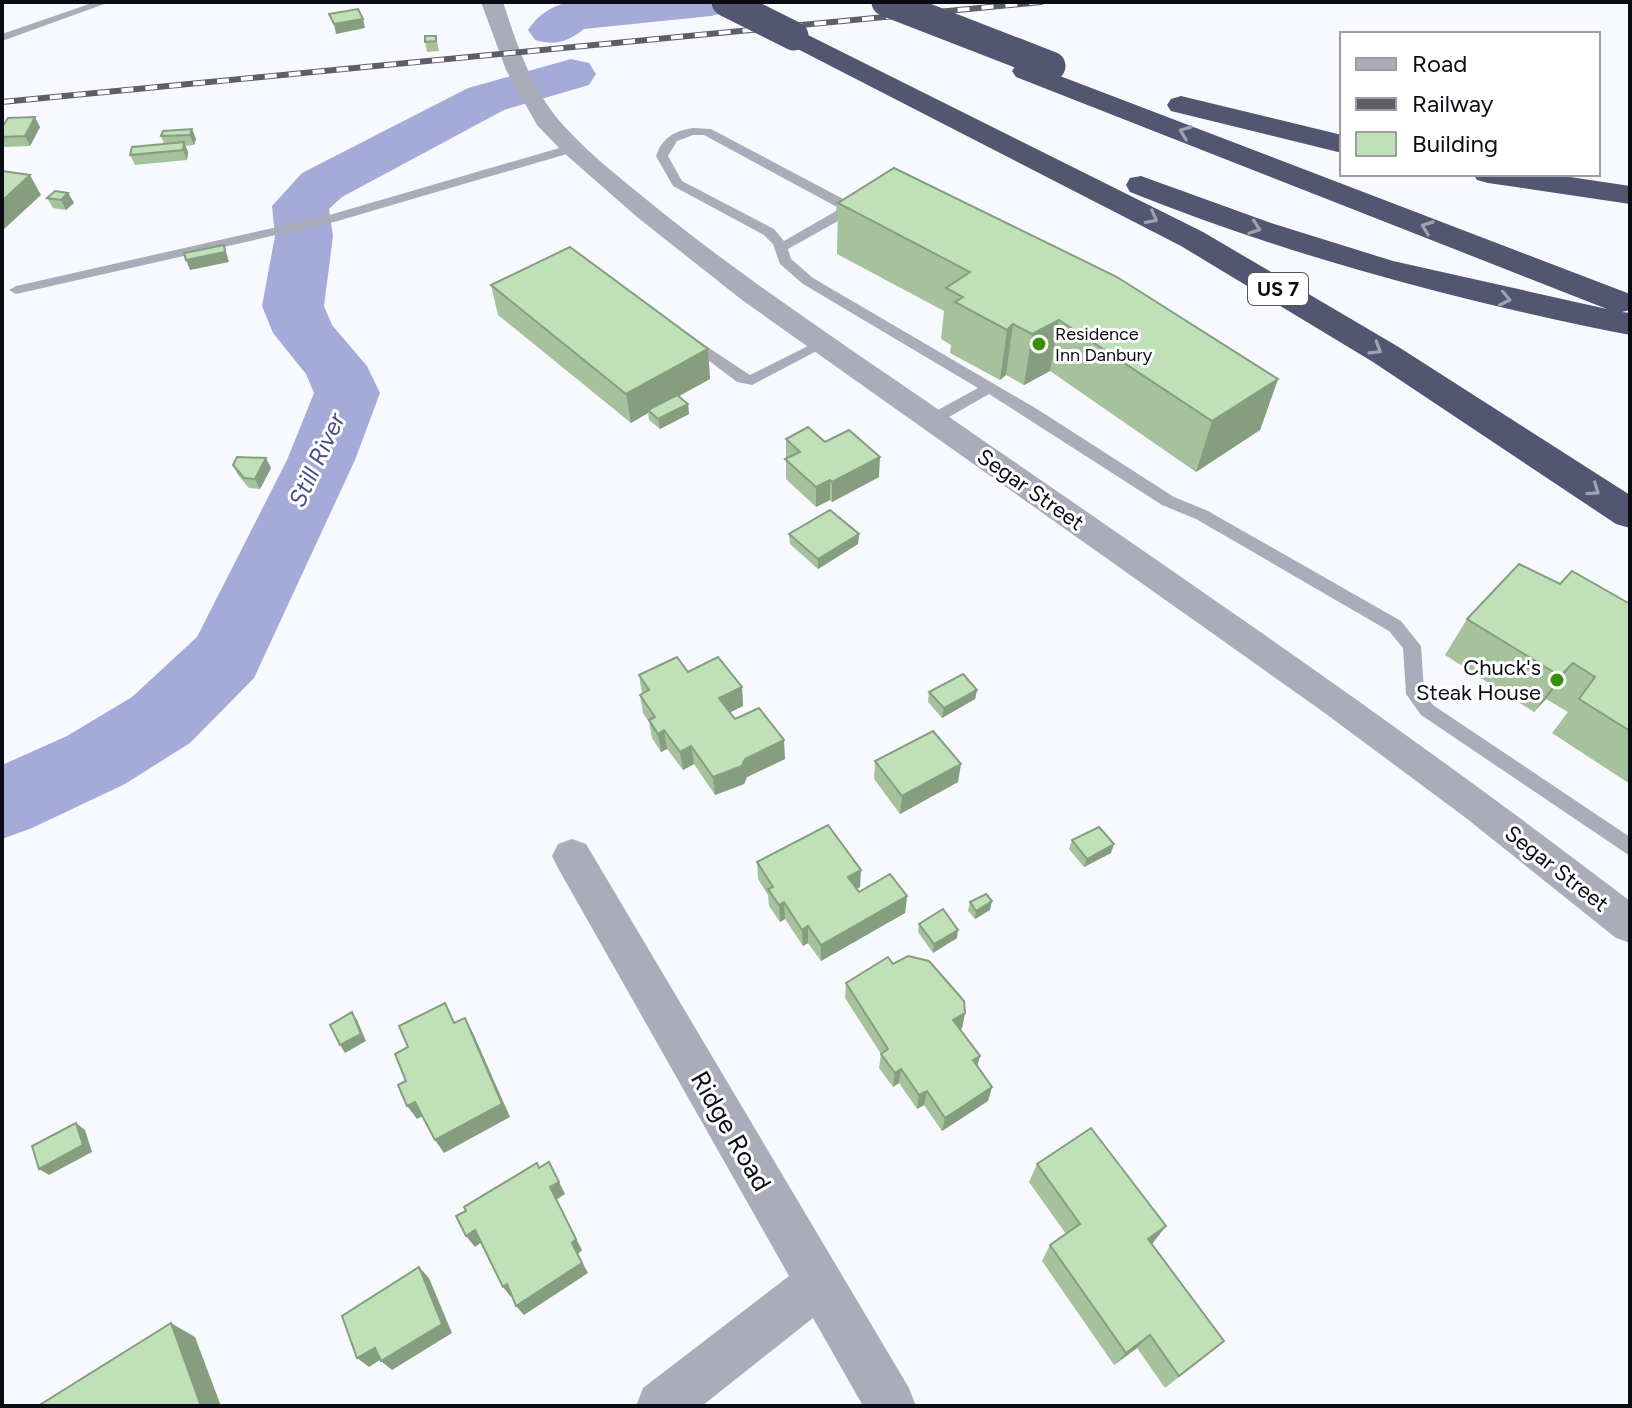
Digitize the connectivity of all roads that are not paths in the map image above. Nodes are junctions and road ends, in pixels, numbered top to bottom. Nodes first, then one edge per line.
1 (105, 2) edge
2 (492, 2) edge
3 (726, 2) edge
4 (871, 2) edge
5 (886, 2) edge
6 (2, 38) edge
7 (1038, 68) junction
8 (916, 92) junction
9 (1340, 144) edge
10 (573, 148) junction
11 (1502, 176) edge
12 (1630, 195) edge
13 (782, 247) junction
14 (16, 290) dead end
15 (1630, 306) edge
16 (1630, 324) edge
17 (679, 331) edge
18 (823, 344) junction
19 (989, 388) junction
20 (932, 420) junction
21 (1630, 514) edge
22 (1630, 848) edge
23 (572, 856) dead end
24 (1630, 925) edge
25 (819, 1283) junction
26 (661, 1406) edge
27 (891, 1406) edge

1 - 6 lane
2 - 10 street, Segar Street
3 - 8 highway, US 7, bridge
4 - 7 highway
5 - 7 highway, bridge
7 - 9 highway
15 -> 7 highway
8 -> 16 highway
8 -> 21 highway, US 7
10 - 14 lane
10 - 18 street, Segar Street
11 - 12 highway
13 - 13 lane
13 - 19 lane
17 - 18 lane
18 - 20 street, Segar Street
19 - 20 lane
19 - 22 lane
20 - 24 street, Segar Street
23 - 25 street, Ridge Road
25 - 26 street
25 - 27 street, Ridge Road

